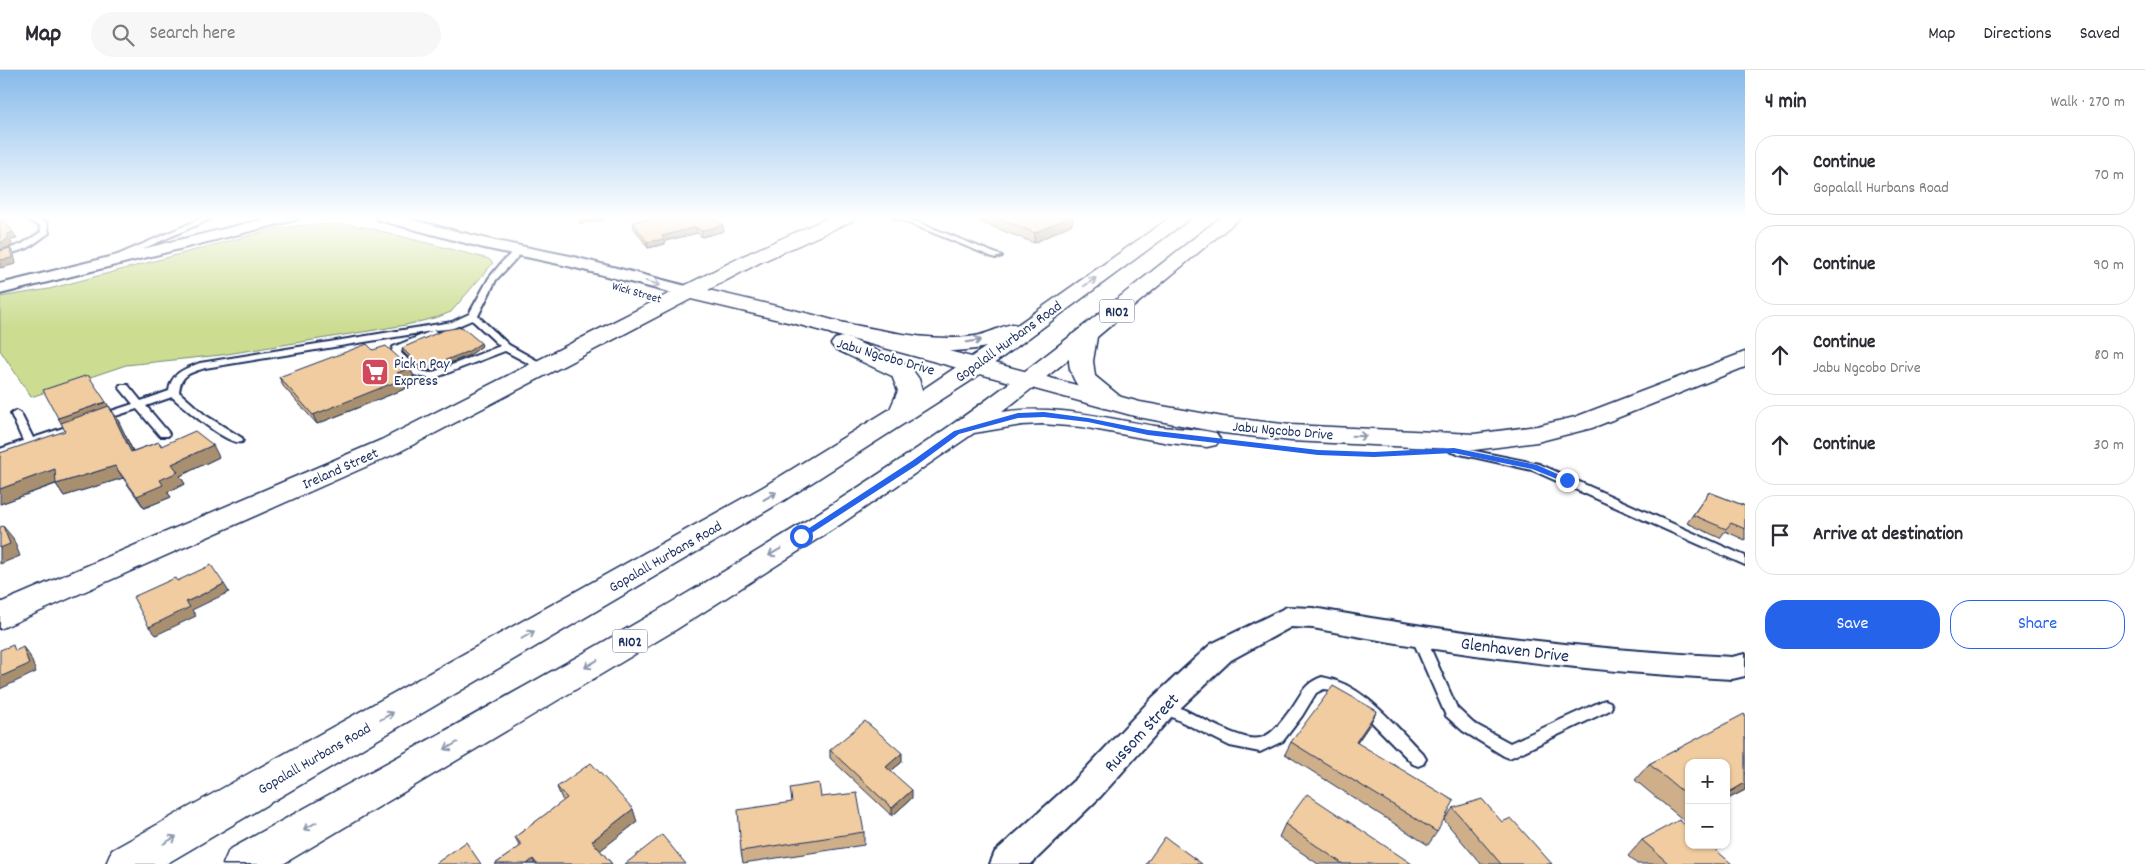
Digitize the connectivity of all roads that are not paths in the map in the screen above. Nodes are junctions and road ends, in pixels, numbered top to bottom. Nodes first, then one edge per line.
1 (124, 254) edge
2 (135, 254) edge
3 (515, 254) edge
4 (520, 254) edge
5 (763, 254) edge
6 (993, 254) edge
7 (1130, 254) edge
8 (1187, 254) edge
9 (998, 256) dead end
10 (752, 259) junction
11 (106, 262) junction
12 (0, 289) edge
13 (1071, 296) junction
14 (679, 297) junction
15 (765, 311) junction
16 (473, 316) junction
17 (455, 324) junction
18 (1086, 336) junction
19 (841, 337) junction
20 (506, 347) junction
21 (1745, 359) edge
22 (542, 367) junction
23 (968, 371) junction
24 (1022, 386) junction
25 (124, 387) dead end
26 (174, 393) junction
27 (1115, 404) junction
28 (140, 405) junction
29 (16, 414) dead end
30 (901, 414) junction
31 (956, 432) junction
32 (164, 434) dead end
33 (1207, 439) junction
34 (238, 440) dead end
35 (29, 442) junction
36 (1464, 446) junction
37 (0, 452) edge
38 (1745, 561) edge
39 (0, 617) edge
40 (1287, 617) joint
41 (1418, 636) junction
42 (1745, 665) edge
43 (1163, 706) junction
44 (1605, 706) dead end
45 (1418, 759) dead end
46 (127, 864) edge
47 (244, 864) edge
48 (1007, 864) edge

1 - 11 lane
2 - 11 street
3 - 16 lane
4 - 14 street, Wick Street
5 - 10 main road
6 - 9 lane
13 -> 7 main road, Gopalall Hurbans Road / R102
8 - 18 main road, R102
10 - 14 main road
10 - 15 main road
11 - 12 street
19 -> 13 main road
13 - 23 main road, Gopalall Hurbans Road / R102
14 - 15 main road, Jabu Ngcobo Drive
14 - 19 main road, Jabu Ngcobo Drive
14 - 22 main road, Ireland Street
15 - 19 main road, Jabu Ngcobo Drive
16 - 17 lane
16 - 20 lane
17 - 20 lane
17 - 26 lane
18 - 24 main road, R102
18 - 27 main road
19 - 23 main road, Jabu Ngcobo Drive
19 - 30 main road
20 - 22 lane
21 - 36 main road, Jabu Ngcobo Drive
22 - 39 main road, Ireland Street
23 - 24 main road, Jabu Ngcobo Drive
23 - 30 main road, Gopalall Hurbans Road / R102
24 - 27 main road, Jabu Ngcobo Drive
24 - 31 main road, R102
24 - 33 main road, Jabu Ngcobo Drive
25 - 28 lane
26 - 28 lane
26 - 34 lane
27 -> 36 main road, Jabu Ngcobo Drive
28 - 32 lane
28 - 35 lane
29 - 35 lane
46 -> 30 main road, Gopalall Hurbans Road / R102
31 - 33 main road
31 -> 47 main road, R102
33 - 36 main road, Jabu Ngcobo Drive
35 - 37 lane
36 - 38 lane
40 - 41 street, Glenhaven Drive
40 - 43 street, Russom Street
41 - 42 street, Glenhaven Drive
41 - 44 lane
43 - 45 lane
43 - 48 street, Russom Street

